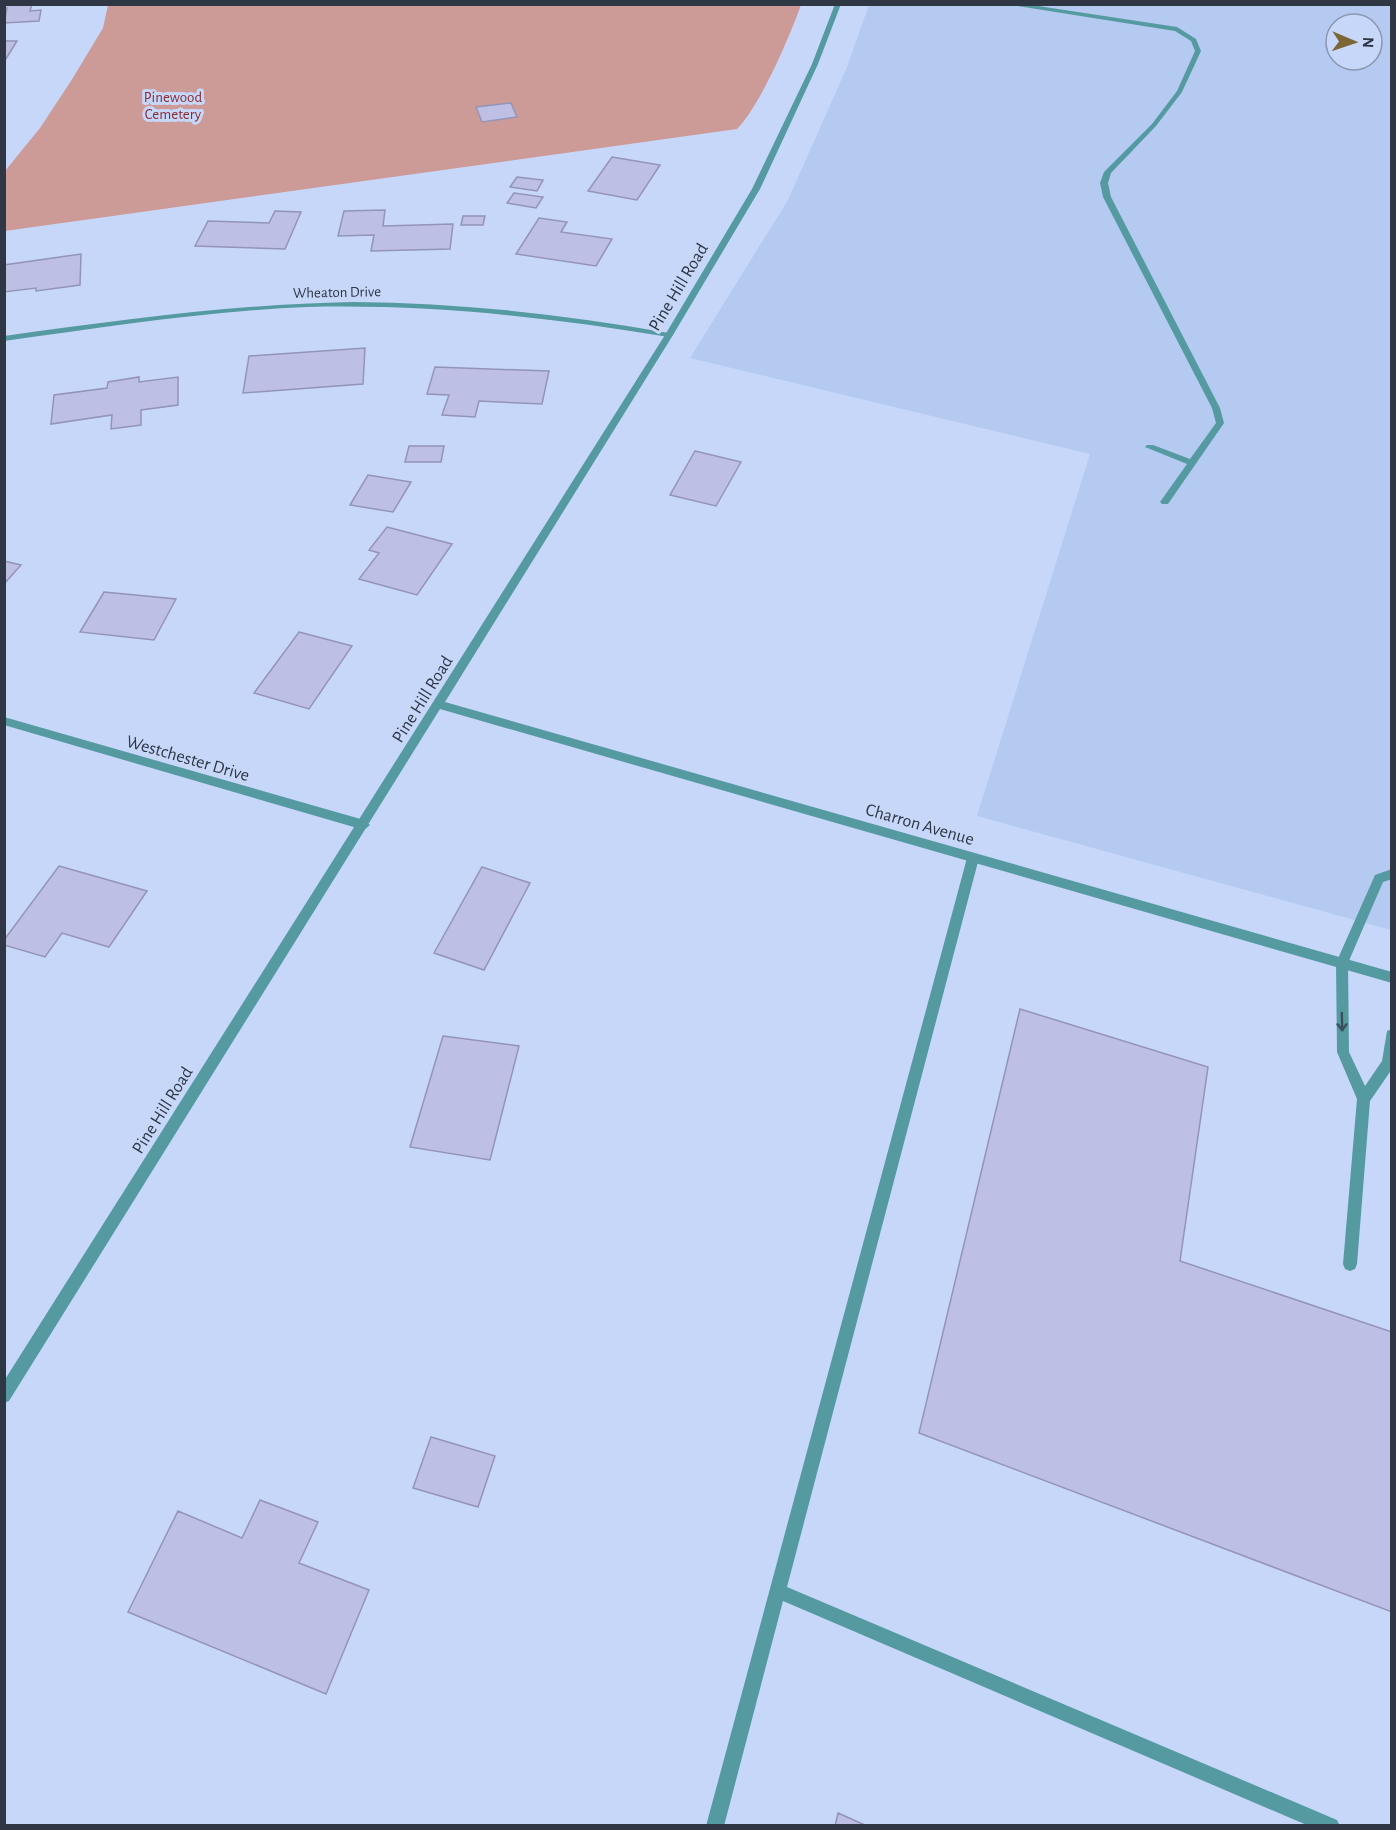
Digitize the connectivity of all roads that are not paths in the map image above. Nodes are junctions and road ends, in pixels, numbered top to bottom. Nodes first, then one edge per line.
1 (838, 4) edge
2 (1008, 4) edge
3 (669, 335) junction
4 (4, 339) edge
5 (1150, 447) dead end
6 (1192, 463) junction
7 (1165, 502) dead end
8 (438, 704) junction
9 (4, 721) edge
10 (364, 825) junction
11 (973, 858) junction
12 (1392, 874) edge
13 (1341, 963) junction
14 (1392, 978) edge
15 (1392, 1035) edge
16 (1364, 1099) junction
17 (1350, 1264) dead end
18 (4, 1396) edge
19 (778, 1591) junction
20 (715, 1826) edge
21 (1331, 1826) edge

1 - 3 street, Pine Hill Road
2 - 6 street
3 - 4 street, Wheaton Drive
3 - 8 street, Pine Hill Road
5 - 6 street
6 - 7 street
8 - 10 street, Pine Hill Road
8 - 11 street, Charron Avenue
9 - 10 street, Westchester Drive
10 - 18 street, Pine Hill Road
11 - 13 street, Charron Avenue
11 - 19 street
12 - 13 street
13 - 14 street, Charron Avenue
13 -> 16 street
15 - 16 street
16 - 17 street
19 - 20 street
19 - 21 street

